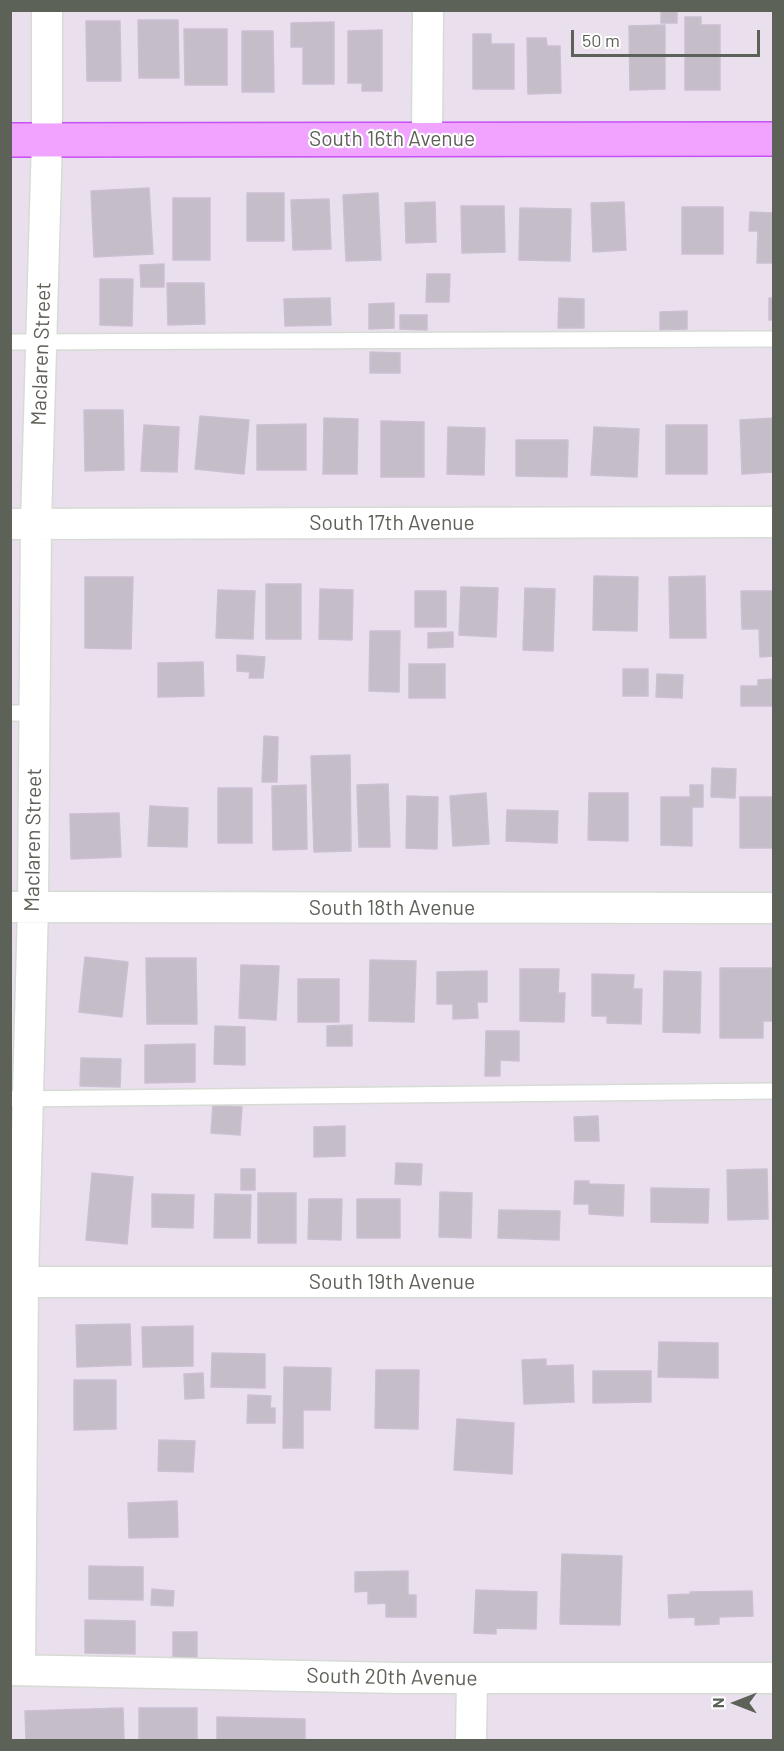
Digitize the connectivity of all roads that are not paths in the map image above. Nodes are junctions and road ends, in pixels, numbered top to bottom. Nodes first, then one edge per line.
1 (47, 10) edge
2 (428, 10) edge
3 (427, 138) junction
4 (774, 139) edge
5 (10, 140) edge
6 (47, 140) junction
7 (774, 339) edge
8 (10, 342) edge
9 (41, 342) junction
10 (774, 522) edge
11 (23, 524) edge
12 (23, 713) edge
13 (22, 907) edge
14 (774, 908) edge
15 (774, 1092) edge
16 (19, 1099) edge
17 (16, 1282) edge
18 (774, 1282) edge
19 (15, 1670) edge
20 (472, 1678) junction
21 (774, 1678) edge
22 (471, 1740) edge

1 - 6 street, Maclaren Street
2 - 3 street
3 - 4 main road, South 16th Avenue
3 - 6 main road, South 16th Avenue
5 - 6 main road, South 16th Avenue
6 - 9 street, Maclaren Street
7 - 9 lane
8 - 9 lane
9 - 11 street, Maclaren Street
10 - 11 street, South 17th Avenue
11 - 12 street, Maclaren Street
12 - 13 street, Maclaren Street
13 - 14 street, South 18th Avenue
13 - 16 street, Maclaren Street
15 - 16 lane
16 - 17 street, Maclaren Street
17 - 18 street, South 19th Avenue
17 - 19 street, Maclaren Street
19 - 20 street, South 20th Avenue
20 - 21 street, South 20th Avenue
20 - 22 street

